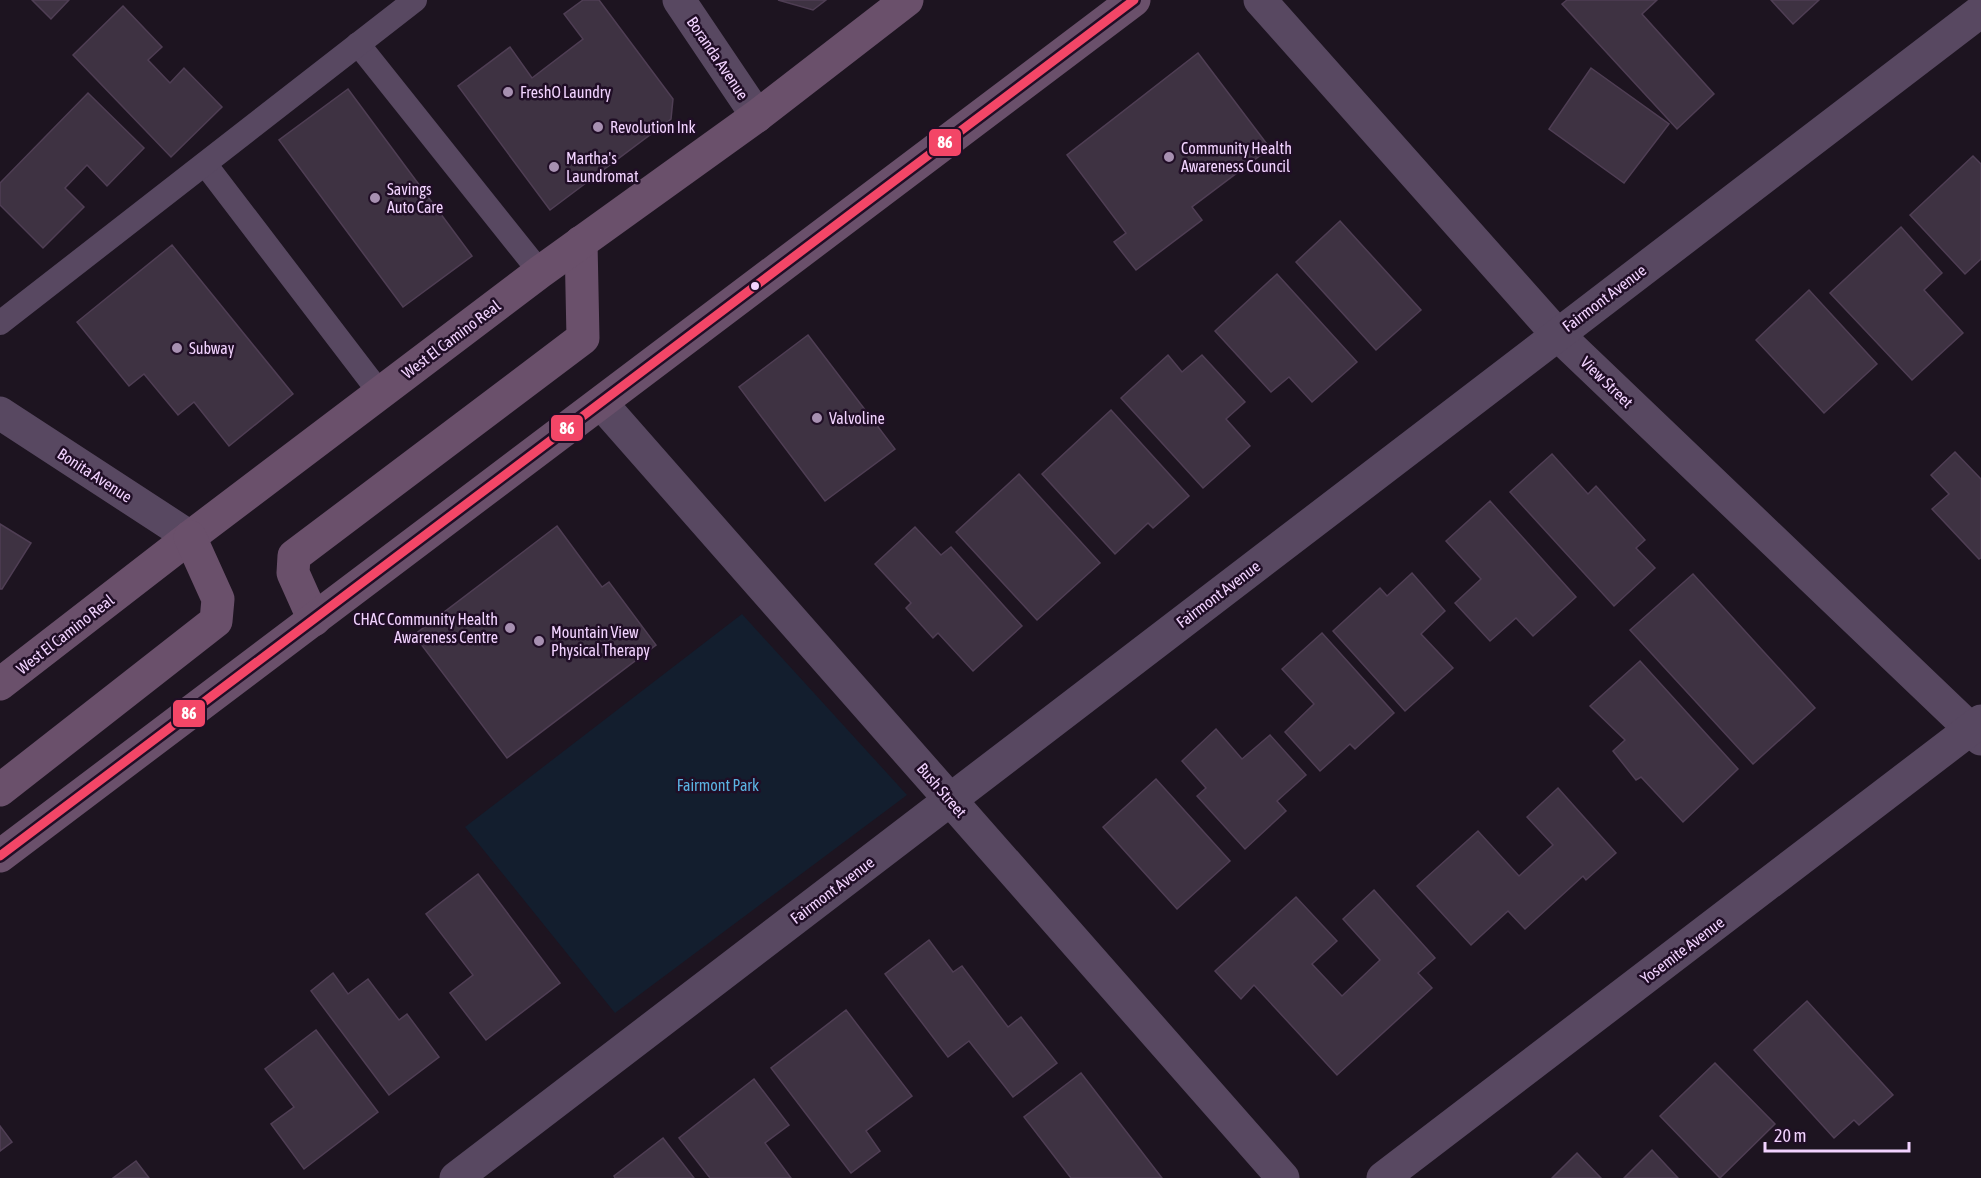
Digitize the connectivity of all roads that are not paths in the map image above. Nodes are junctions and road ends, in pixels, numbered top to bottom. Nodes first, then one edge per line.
1 (415, 0) edge
2 (679, 0) edge
3 (907, 0) edge
4 (1134, 0) edge
5 (1260, 0) edge
6 (1981, 11) edge
7 (358, 44) junction
8 (757, 116) junction
9 (205, 164) junction
10 (581, 242) junction
11 (540, 272) junction
12 (0, 323) edge
13 (1557, 334) junction
14 (380, 393) junction
15 (601, 403) junction
16 (0, 413) edge
17 (190, 537) junction
18 (314, 620) junction
19 (0, 684) edge
20 (1978, 729) edge
21 (0, 790) edge
22 (951, 800) junction
23 (0, 856) edge
24 (456, 1178) edge
25 (1283, 1178) edge
26 (1383, 1178) edge

1 - 7 lane
2 - 8 street, Boranda Avenue
3 - 8 main road, West El Camino Real
4 - 15 main road
5 - 13 street, View Street
6 - 13 street, Fairmont Avenue
7 - 9 lane
7 - 11 lane
8 - 10 main road, West El Camino Real
9 - 12 lane
9 - 14 lane
10 - 11 main road, West El Camino Real
10 - 18 main road
11 - 14 main road, West El Camino Real
13 - 20 street, View Street
13 - 22 street, Fairmont Avenue
14 - 17 main road, West El Camino Real
15 - 18 main road
15 - 22 street, Bush Street
16 - 17 street, Bonita Avenue
17 - 19 main road, West El Camino Real
17 - 21 main road
18 - 23 main road
20 - 26 street, Yosemite Avenue
22 - 24 street, Fairmont Avenue
22 - 25 street, Bush Street

